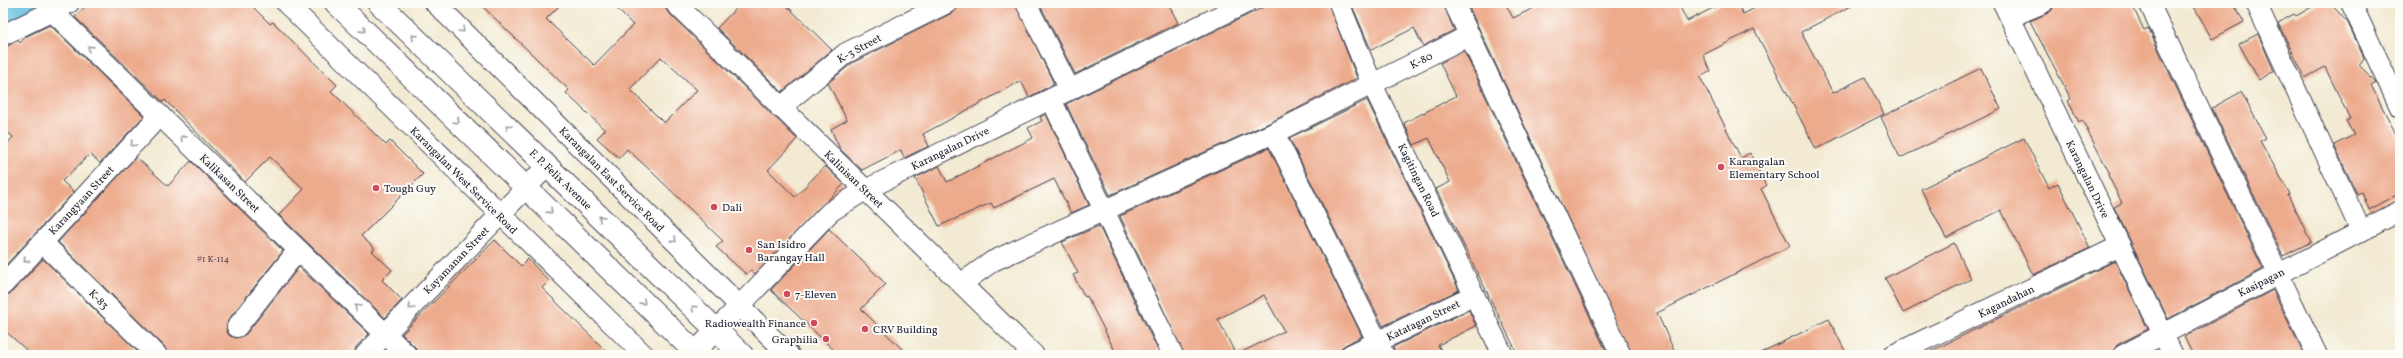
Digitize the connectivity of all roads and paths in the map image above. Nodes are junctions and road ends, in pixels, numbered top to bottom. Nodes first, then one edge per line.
1 (286, 3) edge
2 (336, 3) edge
3 (379, 3) edge
4 (434, 3) edge
5 (675, 3) edge
6 (947, 3) edge
7 (1026, 3) edge
8 (1246, 3) edge
9 (1340, 3) edge
10 (1454, 3) edge
11 (2043, 3) edge
12 (2149, 3) edge
13 (2256, 3) edge
14 (2351, 3) edge
15 (61, 7) edge
16 (2006, 10) edge
17 (3, 35) edge
18 (1470, 35) junction
19 (1372, 84) junction
20 (1070, 90) junction
21 (1051, 99) junction
22 (2400, 107) edge
23 (780, 108) junction
24 (160, 115) junction
25 (1274, 133) junction
26 (547, 166) junction
27 (526, 188) junction
28 (865, 190) junction
29 (1105, 209) junction
30 (2400, 211) edge
31 (500, 215) junction
32 (2361, 231) junction
33 (42, 242) junction
34 (2120, 246) junction
35 (298, 250) junction
36 (2278, 273) junction
37 (962, 283) junction
38 (3, 285) edge
39 (1474, 295) junction
40 (740, 305) junction
41 (237, 327) dead end
42 (717, 330) junction
43 (2163, 333) junction
44 (385, 334) junction
45 (1381, 348) edge
46 (696, 353) edge
47 (157, 355) edge
48 (365, 355) edge
49 (406, 355) edge
50 (644, 355) edge
51 (742, 355) edge
52 (789, 355) edge
53 (1034, 355) edge
54 (1173, 355) edge
55 (1350, 355) edge
56 (1503, 355) edge
57 (1621, 355) edge
58 (1893, 355) edge
59 (2123, 355) edge
60 (2173, 355) edge
61 (2317, 355) edge

1 - 31 street, Karangalan West Service Road
2 -> 27 main road
26 -> 3 main road, F. P. Felix Avenue
4 -> 40 street, Karangalan East Service Road
5 - 23 street, Kalinisan Street
6 - 23 street, K-3 Street
7 - 20 street
8 - 20 street, Karangalan Drive
9 - 19 street, Kagitingan Road
10 - 18 street
11 - 16 street
12 - 36 street
13 - 32 street
14 - 22 street
15 - 17 street
24 -> 15 street, Kalikasan Street
16 - 34 street, Karangalan Drive
18 - 19 street, K-80
18 - 57 street
19 - 25 street, K-80
19 - 39 street, Kagitingan Road
20 - 21 street, Karangalan Drive
21 - 28 street, Karangalan Drive
21 - 29 street
23 - 28 street, Kalinisan Street
24 -> 33 street, Karangyaan Street
35 -> 24 street, Kalikasan Street
25 - 29 street, K-80
25 - 45 street
26 - 27 street, Kayamanan Street
42 -> 26 main road, F. P. Felix Avenue
27 - 31 street, Kayamanan Street
27 -> 46 main road
28 - 37 street, Kalinisan Street
28 - 40 street, Karangalan Drive
29 - 37 street, K-80
29 - 54 street
30 - 32 street, Kasipagan
31 -> 44 street, Kayamanan Street
31 - 50 street, Karangalan West Service Road
32 - 36 street, Kasipagan
33 -> 38 street, Karangyaan Street
33 - 47 street, K-83
34 - 43 street, Karangalan Drive
34 - 58 street, Kagandahan
35 - 41 street
44 -> 35 street, Kalikasan Street
36 - 43 street, Kasipagan
36 - 61 street
37 - 53 street, Kalinisan Street
39 - 45 street, Katatagan Street
39 - 56 street, Kagitingan Road
40 - 42 street, Karangalan Drive
40 - 52 street, Karangalan East Service Road
42 - 46 street, Karangalan Drive
42 - 51 main road, F. P. Felix Avenue
43 - 59 street, Kasipagan
43 - 60 street, Karangalan Drive
44 - 48 street, Kayamanan Street
44 - 49 street, Kalikasan Street
45 - 55 street, Katatagan Street

